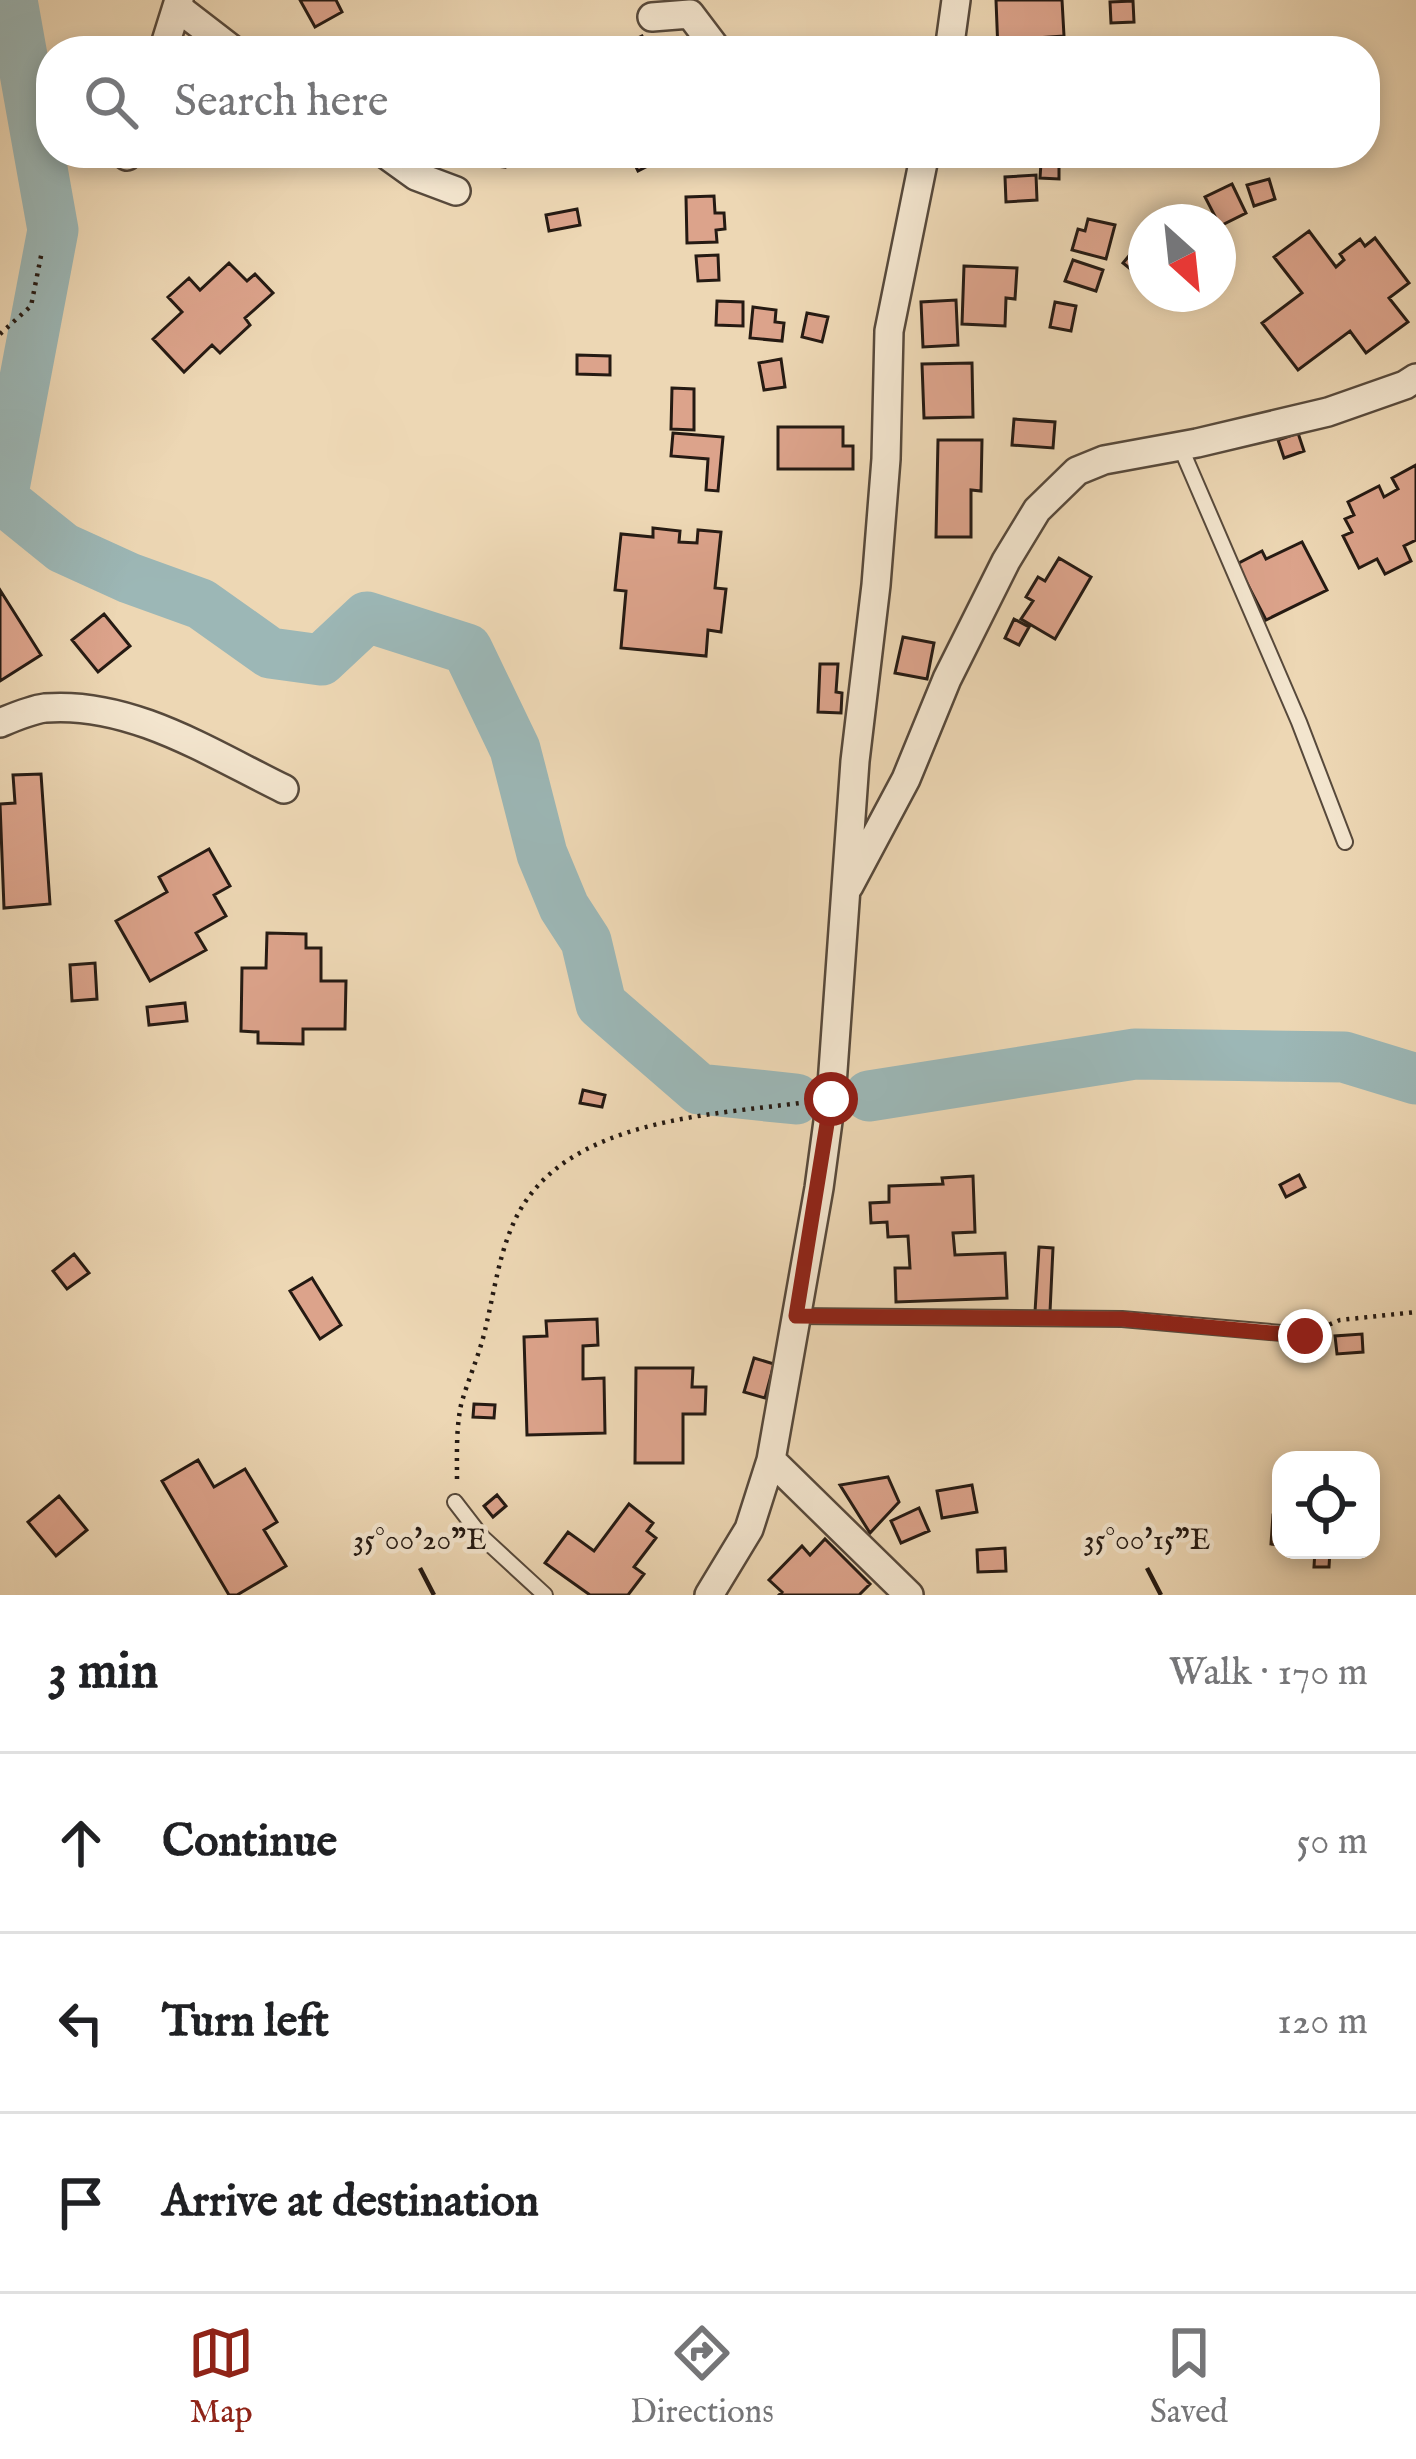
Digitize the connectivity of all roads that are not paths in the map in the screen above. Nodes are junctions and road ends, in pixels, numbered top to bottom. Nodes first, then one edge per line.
1 (956, 0) edge
2 (178, 3) edge
3 (652, 17) dead end
4 (168, 36) edge
5 (216, 36) edge
6 (707, 36) edge
7 (951, 36) edge
8 (405, 168) edge
9 (922, 168) edge
10 (456, 191) dead end
11 (1412, 387) edge
12 (1180, 446) junction
13 (0, 722) edge
14 (284, 789) dead end
15 (1345, 842) dead end
16 (844, 896) junction
17 (796, 1316) junction
18 (1305, 1336) road end
19 (771, 1460) junction
20 (455, 1502) road end
21 (545, 1595) edge
22 (709, 1595) edge
23 (909, 1595) edge

1 - 7 street
2 - 4 street
2 - 5 street
3 - 6 street
8 - 10 street
9 - 16 street
11 - 12 street
12 - 15 lane
12 - 16 street
13 - 14 street
16 - 17 street
17 - 18 lane
17 - 19 street
19 - 22 street
19 - 23 street
20 - 21 lane

